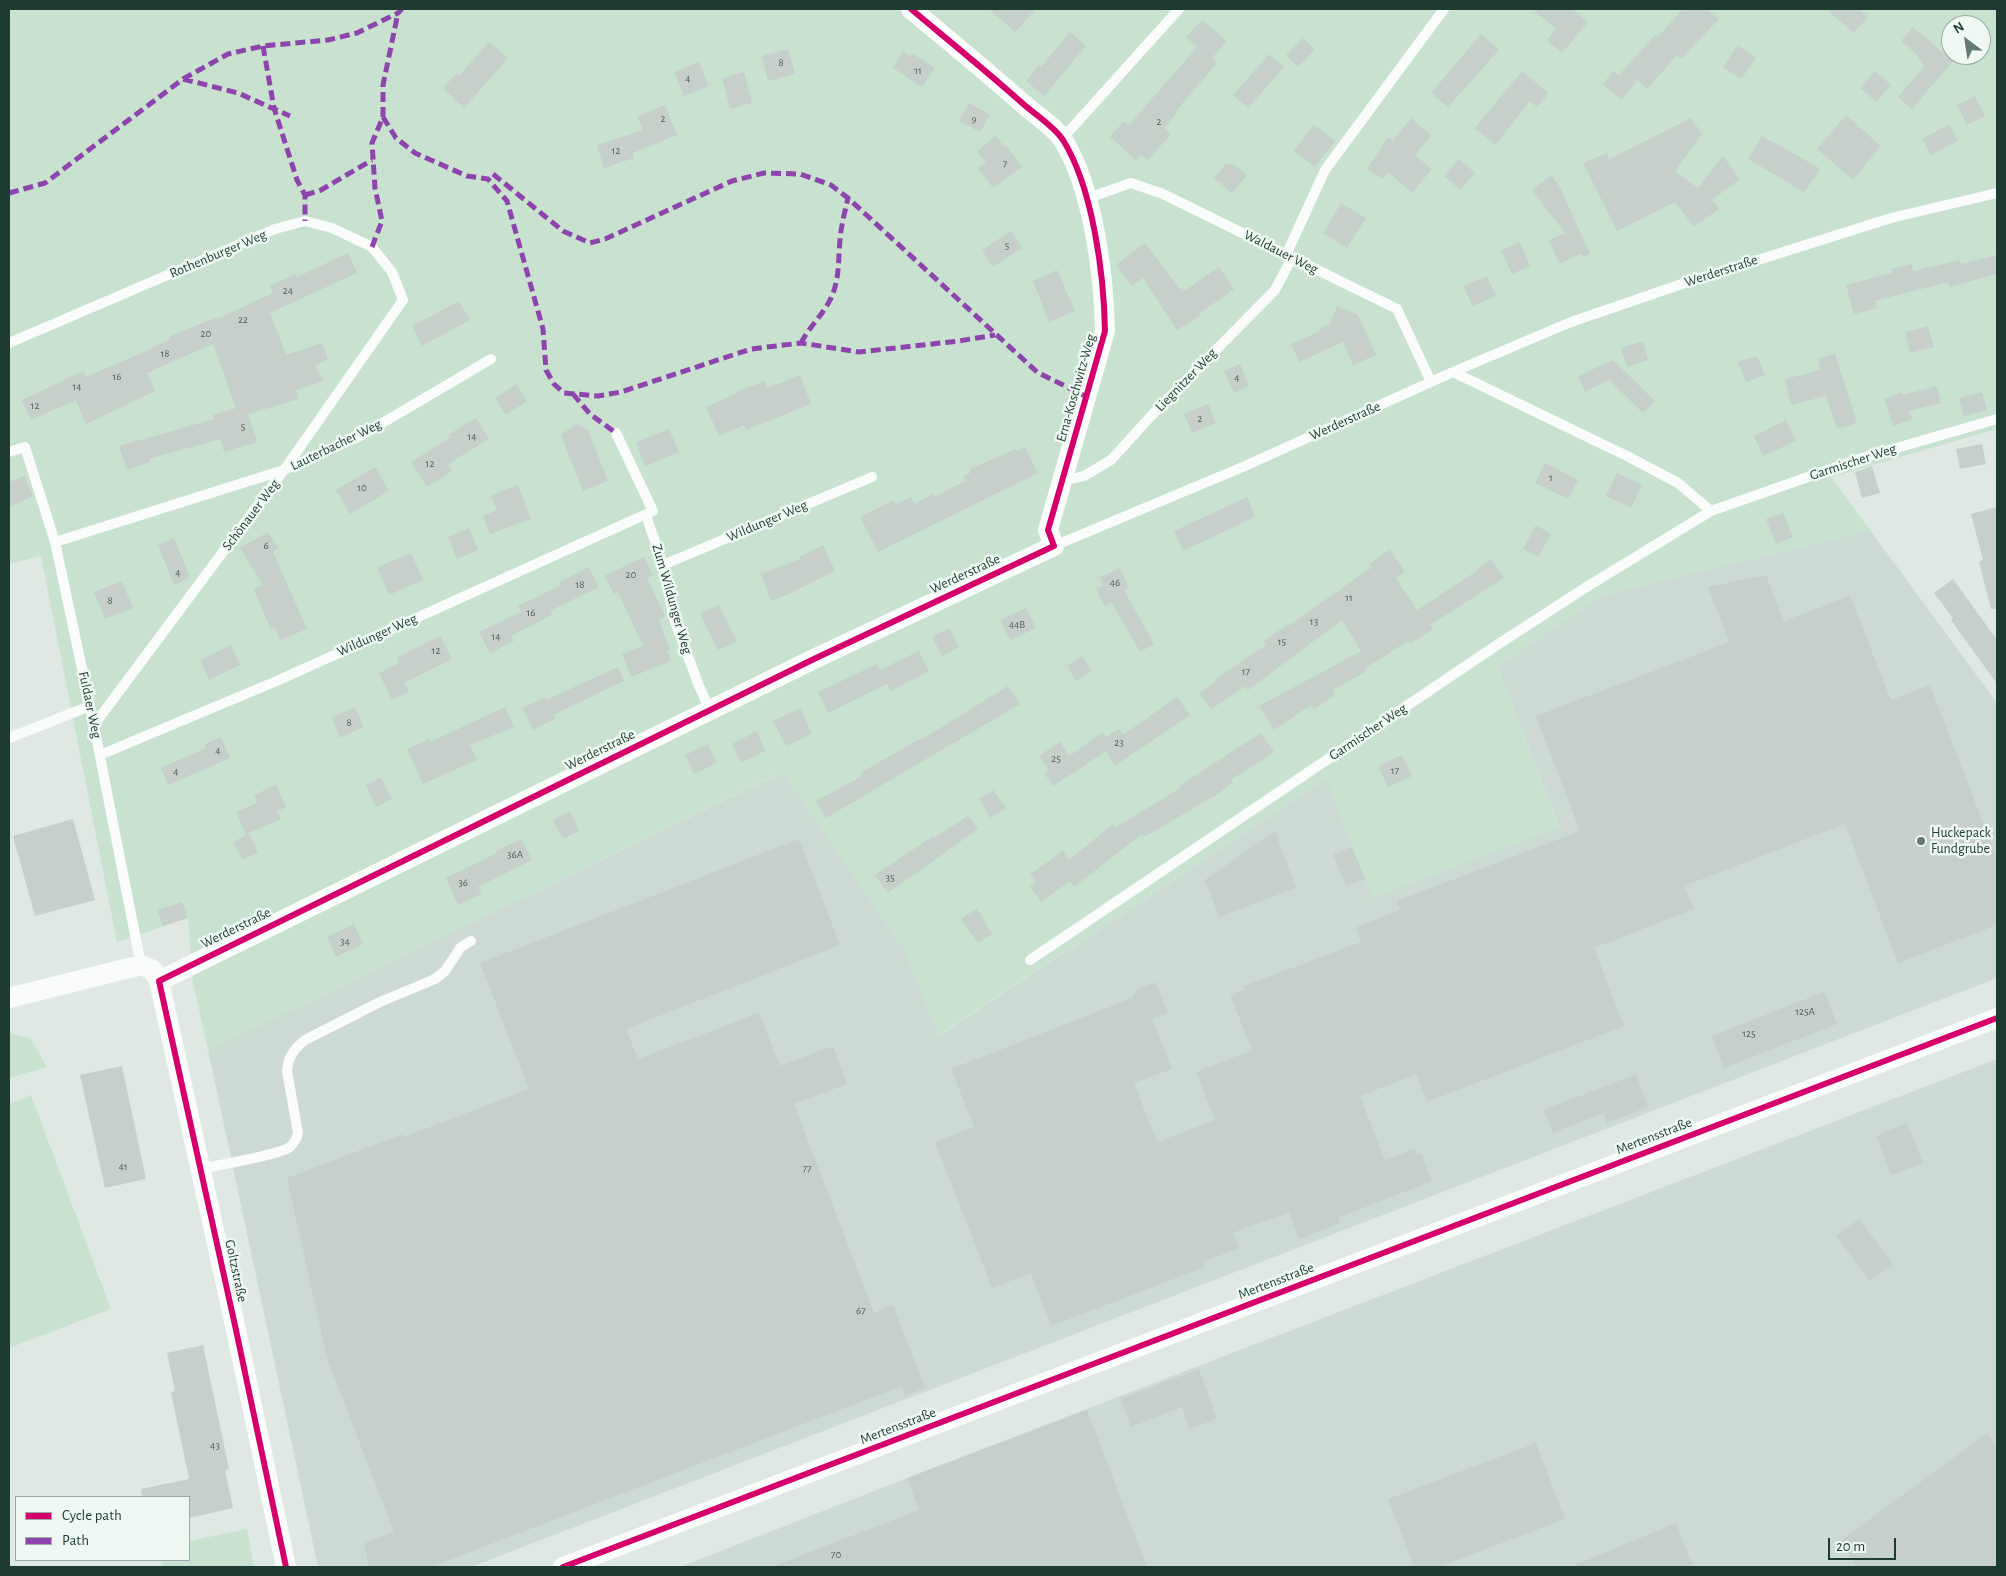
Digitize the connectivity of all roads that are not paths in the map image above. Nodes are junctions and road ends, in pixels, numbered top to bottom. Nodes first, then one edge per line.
1 (911, 9) edge
2 (1179, 9) edge
3 (1444, 9) edge
4 (1062, 139) junction
5 (1997, 193) edge
6 (1088, 198) junction
7 (1289, 257) junction
8 (403, 300) joint
9 (9, 343) edge
10 (491, 359) dead end
11 (1453, 372) junction
12 (1431, 382) junction
13 (1997, 419) edge
14 (616, 433) dead end
15 (9, 452) edge
16 (284, 470) junction
17 (872, 477) dead end
18 (1063, 481) junction
19 (1711, 511) junction
20 (650, 513) junction
21 (55, 542) junction
22 (1054, 546) junction
23 (663, 565) junction
24 (90, 706) junction
25 (710, 710) junction
26 (94, 725) junction
27 (9, 738) edge
28 (100, 755) junction
29 (471, 940) dead end
30 (1030, 960) dead end
31 (141, 965) junction
32 (159, 981) junction
33 (9, 998) edge
34 (1997, 1018) edge
35 (200, 1169) junction
36 (286, 1567) edge
37 (563, 1567) edge

1 - 4 street, Erna-Koschwitz-Weg
2 - 4 lane
3 - 7 lane, Liegnitzer Weg
4 - 6 street, Erna-Koschwitz-Weg
5 - 11 lane, Werderstraße
6 - 7 lane, Waldauer Weg
6 - 18 street, Erna-Koschwitz-Weg
7 - 12 lane, Waldauer Weg
7 - 18 lane, Liegnitzer Weg
8 - 9 lane, Rothenburger Weg
8 - 16 lane, Schönauer Weg
10 - 16 lane, Lauterbacher Weg
11 - 12 lane, Werderstraße
11 - 19 lane
12 - 22 lane, Werderstraße
13 - 19 lane, Garmischer Weg
14 - 20 lane, Zum Wildunger Weg
15 - 21 lane, Fuldaer Weg
16 - 21 lane, Lauterbacher Weg
16 - 26 lane, Schönauer Weg
17 - 23 lane, Wildunger Weg
18 - 22 street, Erna-Koschwitz-Weg
19 - 30 lane, Garmischer Weg
20 - 23 lane, Zum Wildunger Weg
20 - 28 lane, Wildunger Weg
21 - 24 lane, Fuldaer Weg
22 - 25 street, Werderstraße
23 - 25 lane, Zum Wildunger Weg
24 - 26 lane, Fuldaer Weg
24 - 27 lane
25 - 32 street, Werderstraße
26 - 28 lane, Fuldaer Weg
28 - 31 lane, Fuldaer Weg
29 - 35 lane
31 - 32 street
31 - 33 street
32 - 35 street, Goltzstraße
34 - 37 street, Mertensstraße
35 - 36 street, Goltzstraße

